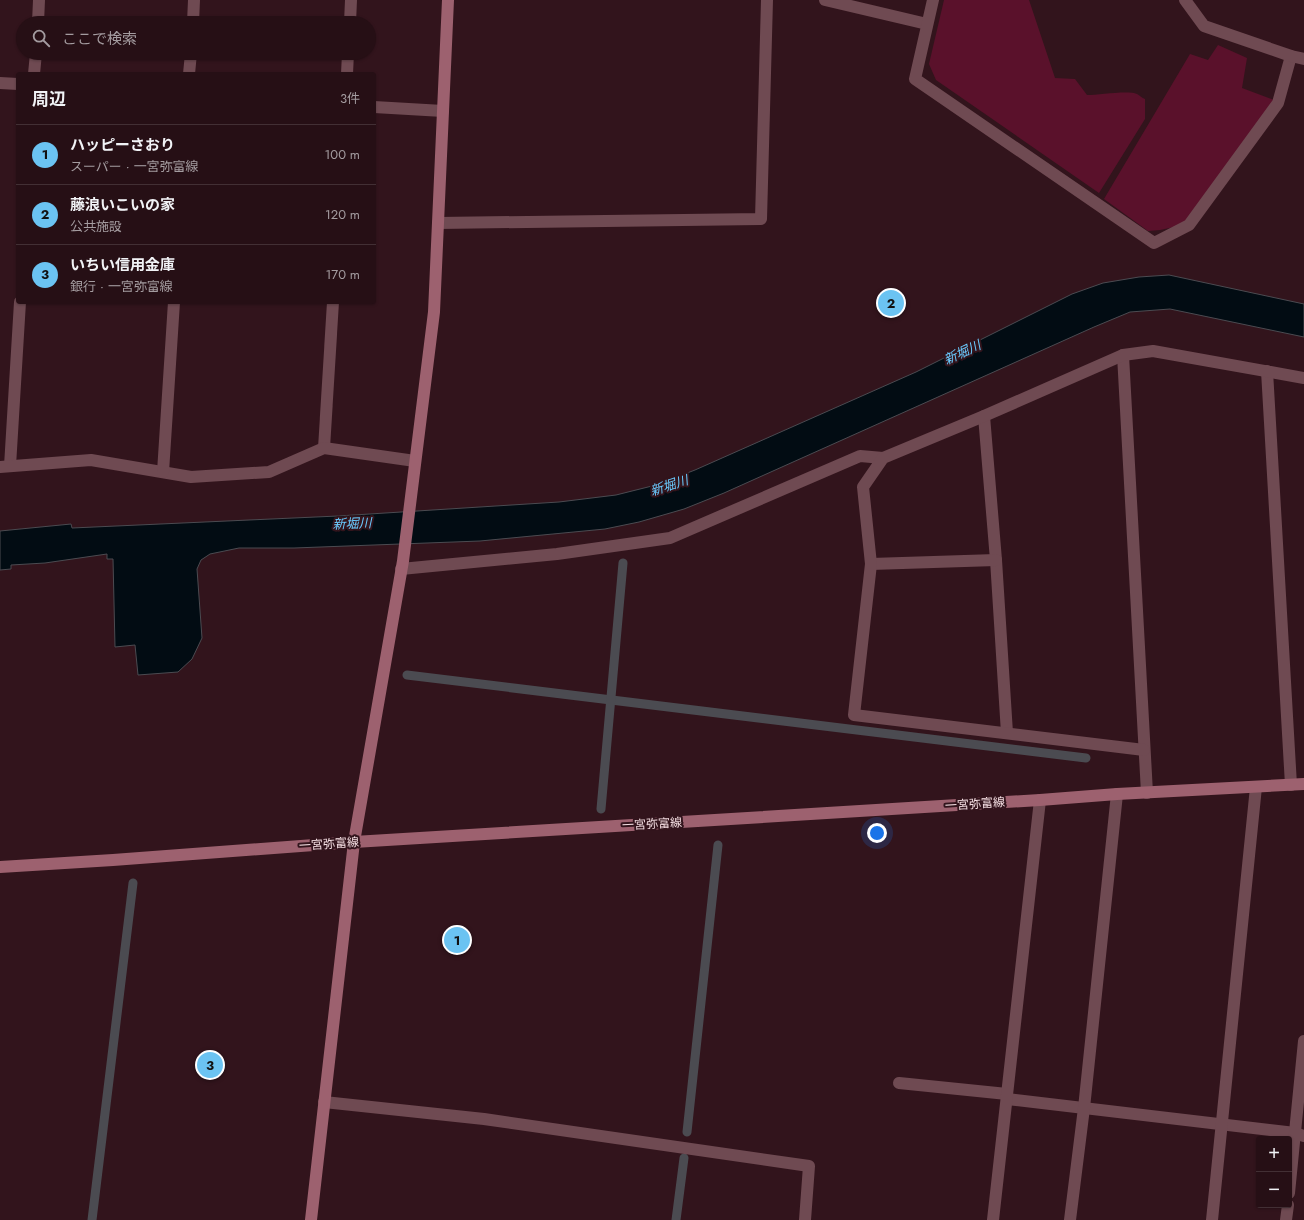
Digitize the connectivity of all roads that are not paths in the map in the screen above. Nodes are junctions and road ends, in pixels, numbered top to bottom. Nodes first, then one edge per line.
1 (39, 0) edge
2 (194, 0) edge
3 (351, 0) edge
4 (448, 0) edge
5 (767, 0) edge
6 (825, 0) edge
7 (932, 0) edge
8 (1185, 0) edge
9 (38, 16) edge
10 (193, 16) edge
11 (350, 16) edge
12 (927, 24) junction
13 (1291, 56) junction
14 (1304, 59) edge
15 (35, 60) edge
16 (191, 60) edge
17 (348, 60) edge
18 (34, 72) edge
19 (190, 72) edge
20 (347, 72) edge
21 (0, 83) edge
22 (16, 84) edge
23 (376, 107) edge
24 (443, 111) junction
25 (438, 223) junction
26 (20, 304) edge
27 (174, 304) edge
28 (333, 304) edge
29 (1123, 355) junction
30 (1267, 371) junction
31 (1304, 378) edge
32 (984, 416) junction
33 (324, 448) junction
34 (883, 458) junction
35 (415, 461) junction
36 (5, 466) edge
37 (163, 472) junction
38 (996, 560) junction
39 (871, 564) junction
40 (402, 565) junction
41 (1007, 733) junction
42 (1144, 750) junction
43 (1304, 784) edge
44 (1291, 785) junction
45 (1256, 787) junction
46 (1147, 793) junction
47 (1117, 794) junction
48 (1040, 800) junction
49 (354, 842) junction
50 (0, 867) edge
51 (1304, 1041) edge
52 (899, 1083) dead end
53 (1007, 1096) junction
54 (324, 1102) junction
55 (1084, 1108) junction
56 (1223, 1124) junction
57 (1300, 1134) edge
58 (1292, 1176) edge
59 (1288, 1208) edge
60 (311, 1220) edge
61 (805, 1220) edge
62 (993, 1220) edge
63 (1070, 1220) edge
64 (1212, 1220) edge
65 (1286, 1220) edge

1 - 9 street
2 - 10 street
3 - 11 street
4 - 24 main road
5 - 25 street
6 - 12 street
7 - 12 street
8 - 13 street
12 - 13 street
13 - 14 street
15 - 18 street
16 - 19 street
17 - 20 street
21 - 22 street
23 - 24 street
24 - 25 main road
25 - 35 main road
26 - 36 street
27 - 37 street
28 - 33 street
29 - 30 street
29 - 32 street
29 - 42 street
30 - 31 street
30 - 44 street
32 - 34 street
32 - 38 street
33 - 35 street
33 - 37 street
34 - 39 street
34 - 40 street
35 - 40 main road
36 - 37 street
38 - 39 street
38 - 41 street
39 - 41 street
40 - 49 main road
41 - 42 street
42 - 46 street
43 - 44 main road, 一宮弥富線
44 - 45 main road, 一宮弥富線
45 - 46 main road, 一宮弥富線
45 - 56 street
46 - 47 main road, 一宮弥富線
47 - 48 main road, 一宮弥富線
47 - 55 street
48 - 49 main road, 一宮弥富線
48 - 53 street
49 - 50 main road, 一宮弥富線
49 - 54 main road
51 - 57 street
52 - 53 street
53 - 55 street
53 - 62 street
54 - 60 main road
54 - 61 street
55 - 56 street
55 - 63 street
56 - 57 street
56 - 64 street
57 - 58 street
59 - 65 street

